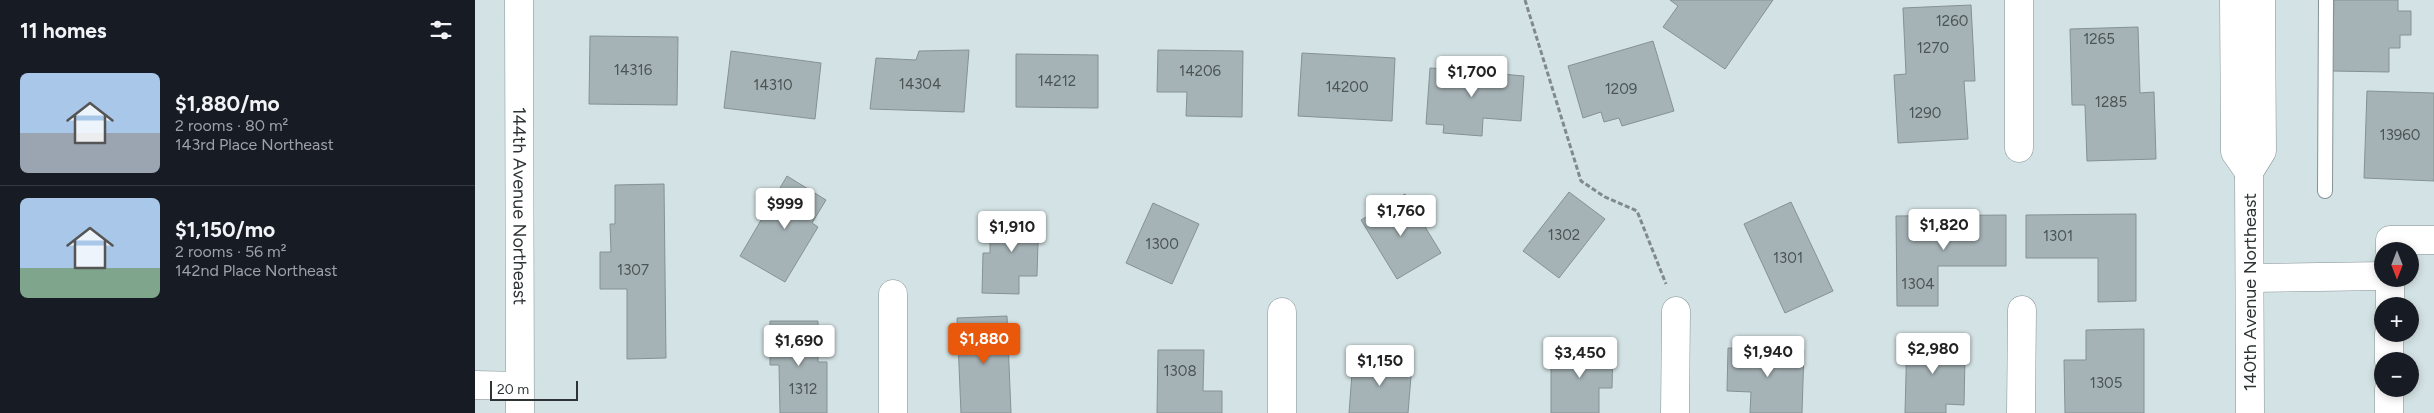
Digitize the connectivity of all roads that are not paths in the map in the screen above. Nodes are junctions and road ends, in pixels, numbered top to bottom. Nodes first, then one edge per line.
1 (519, 0) edge
2 (2019, 0) edge
3 (2234, 0) edge
4 (2261, 0) edge
5 (2326, 0) edge
6 (2019, 148) dead end
7 (2249, 172) junction
8 (2325, 191) dead end
9 (2434, 240) edge
10 (2390, 242) edge
11 (2374, 276) edge
12 (2250, 278) junction
13 (893, 294) dead end
14 (2022, 310) dead end
15 (1675, 311) road end
16 (1282, 312) dead end
17 (475, 385) edge
18 (519, 386) junction
19 (2389, 397) edge
20 (520, 413) edge
21 (893, 413) edge
22 (1282, 413) edge
23 (1675, 413) edge
24 (2021, 413) edge
25 (2250, 413) edge
26 (2389, 413) edge

1 - 18 street, 144th Avenue Northeast
2 - 6 street
3 - 7 street, 140th Avenue Northeast
4 - 7 street, 140th Avenue Northeast
5 - 8 lane
7 - 12 street, 140th Avenue Northeast
9 - 10 street
11 - 12 street
12 - 25 street, 140th Avenue Northeast
13 - 21 street
14 - 24 street
15 - 23 street
16 - 22 street
17 - 18 street
18 - 20 street, 144th Avenue Northeast
19 - 26 street

